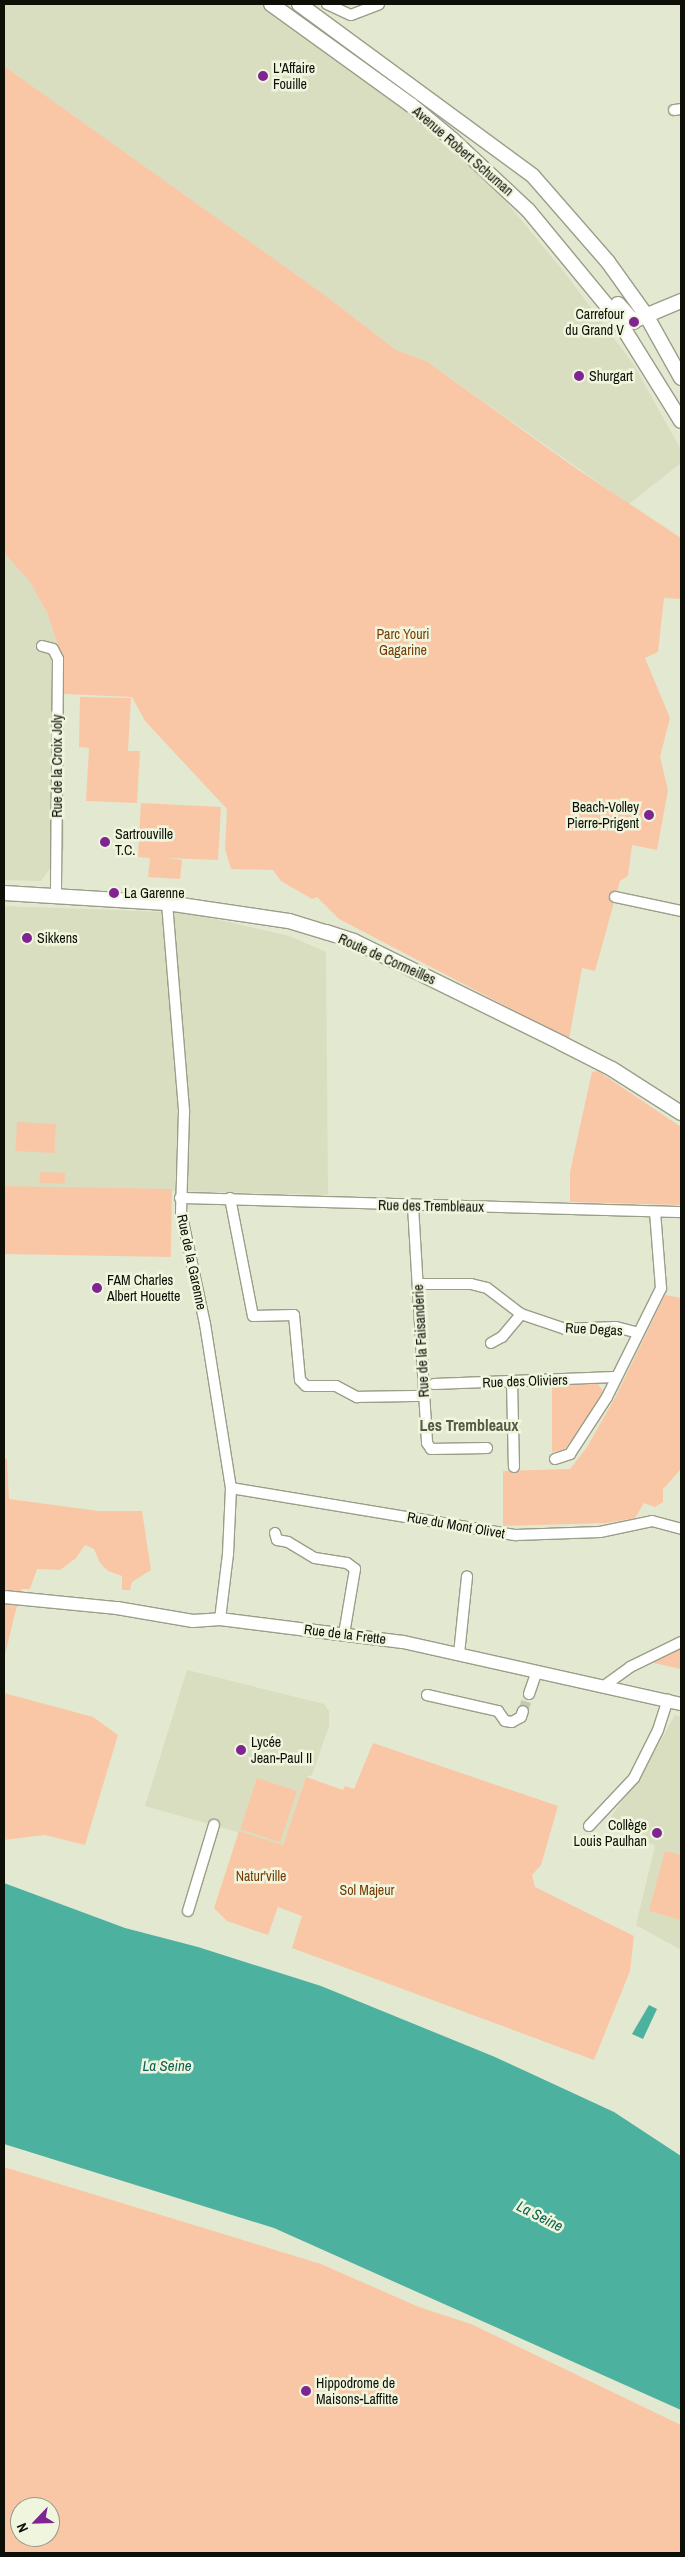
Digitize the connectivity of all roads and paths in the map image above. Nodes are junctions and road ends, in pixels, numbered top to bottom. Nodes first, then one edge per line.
1 (271, 4) edge
2 (299, 4) edge
3 (327, 4) edge
4 (379, 4) edge
5 (681, 291) edge
6 (681, 301) edge
7 (640, 319) junction
8 (681, 378) edge
9 (681, 421) edge
10 (42, 646) dead end
11 (4, 893) edge
12 (56, 896) junction
13 (615, 897) dead end
14 (166, 903) junction
15 (681, 910) edge
16 (681, 1114) edge
17 (180, 1198) junction
18 (230, 1198) junction
19 (413, 1206) junction
20 (655, 1212) junction
21 (681, 1212) edge
22 (419, 1284) junction
23 (521, 1314) junction
24 (638, 1333) junction
25 (491, 1342) dead end
26 (615, 1378) junction
27 (512, 1381) junction
28 (434, 1384) dead end
29 (424, 1396) junction
30 (487, 1448) dead end
31 (555, 1459) dead end
32 (514, 1467) dead end
33 (231, 1488) junction
34 (681, 1529) edge
35 (275, 1533) dead end
36 (467, 1576) dead end
37 (4, 1597) edge
38 (220, 1619) junction
39 (344, 1634) junction
40 (681, 1642) edge
41 (459, 1654) junction
42 (537, 1671) junction
43 (604, 1686) junction
44 (529, 1694) tunnel mouth
45 (427, 1695) dead end
46 (668, 1700) junction
47 (681, 1704) edge
48 (523, 1711) dead end
49 (214, 1825) dead end
50 (589, 1826) dead end
51 (188, 1911) dead end

1 - 7 main road, Avenue Robert Schuman
2 - 7 main road, Avenue Robert Schuman
3 - 4 street
5 - 7 main road
6 - 7 main road
7 - 8 main road, Avenue Robert Schuman
7 - 9 main road, Avenue Robert Schuman
10 - 12 street, Rue de la Croix Joly
11 - 12 main road, Route de Cormeilles
12 - 14 main road, Route de Cormeilles
13 - 15 street
14 - 16 main road, Route de Cormeilles
14 - 17 street, Rue de la Garenne
17 - 18 street, Rue des Trembleaux
17 - 33 street, Rue de la Garenne
18 - 19 street, Rue des Trembleaux
18 - 29 street
19 - 20 street, Rue des Trembleaux
19 - 22 street, Rue de la Faisanderie
20 - 21 street, Rue des Trembleaux
20 - 24 street
22 - 23 street, Rue Degas
22 - 29 street, Rue de la Faisanderie
23 - 24 street, Rue Degas
23 - 25 street
24 - 26 street
26 - 27 street, Rue des Oliviers
26 - 31 street
27 - 28 street, Rue des Oliviers
27 - 32 street
29 - 30 street, Rue de la Faisanderie
33 - 34 street, Rue du Mont Olivet
33 - 38 street, Rue de la Garenne
35 - 39 street, Rue de la Frette
36 - 41 street
37 - 38 street, Rue de la Frette
38 - 39 street, Rue de la Frette
39 - 41 street, Rue de la Frette
40 - 43 street
41 - 42 street, Rue de la Frette
42 - 43 street, Rue de la Frette
42 - 44 street
43 - 46 street, Rue de la Frette
45 - 48 street
46 - 47 street, Rue de la Frette
46 - 50 street
49 - 51 street

